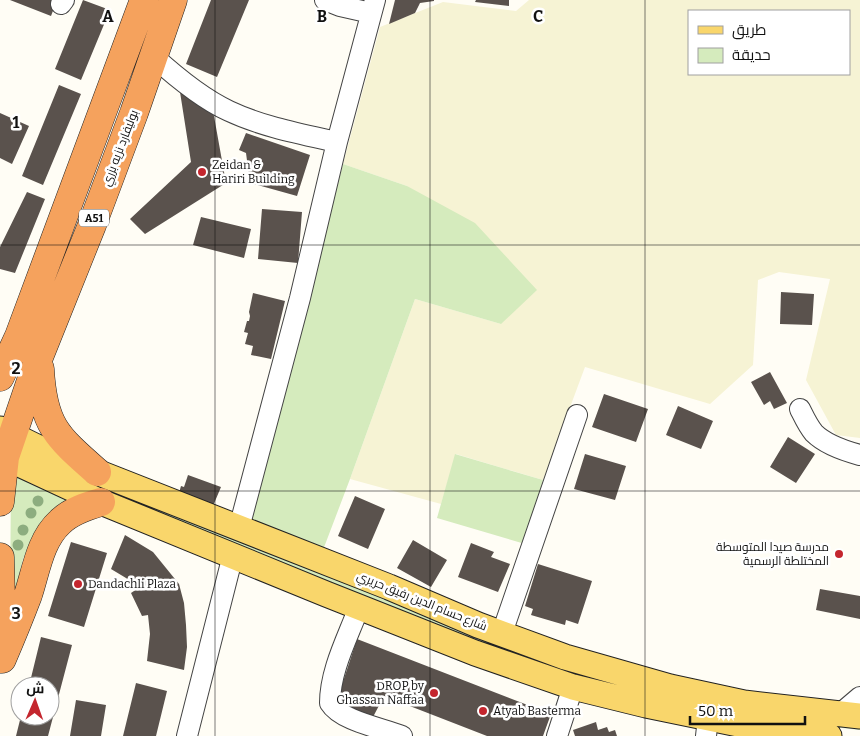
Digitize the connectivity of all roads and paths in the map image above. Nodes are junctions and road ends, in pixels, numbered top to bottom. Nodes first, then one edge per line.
1 (144, 0) edge
2 (173, 0) edge
3 (325, 0) edge
4 (373, 6) edge
5 (154, 57) junction
6 (337, 142) junction
7 (39, 358) junction
8 (0, 377) edge
9 (800, 409) dead end
10 (577, 415) dead end
11 (5, 445) edge
12 (860, 455) edge
13 (97, 472) junction
14 (0, 502) edge
15 (101, 502) junction
16 (239, 528) junction
17 (233, 555) junction
18 (0, 557) edge
19 (359, 607) junction
20 (502, 633) junction
21 (1, 663) edge
22 (573, 687) junction
23 (860, 697) edge
24 (850, 715) edge
25 (707, 727) edge
26 (187, 736) edge
27 (402, 736) edge
28 (557, 736) edge
29 (828, 736) edge

1 - 8 highway, A51
2 - 5 highway, بوليفارد نزيه بزري / A51
3 - 4 street
4 - 6 street
5 - 6 street
5 - 7 highway, بوليفارد نزيه بزري / A51
6 - 16 street
7 - 11 highway, بوليفارد نزيه بزري / A51
7 - 13 highway
9 - 12 street
10 - 20 street
11 - 13 main road, شارع حسام الدين رفيق حريري
11 - 14 highway, A51
11 - 15 main road
13 - 16 main road, شارع حسام الدين رفيق حريري
15 - 17 main road
15 - 21 highway
16 - 20 main road, شارع حسام الدين رفيق حريري
17 - 19 main road
17 - 26 street
18 - 21 highway
19 - 22 main road
19 - 27 street
20 - 24 main road, شارع حسام الدين رفيق حريري
22 - 25 main road
22 - 28 street
23 - 24 street
25 - 29 main road

